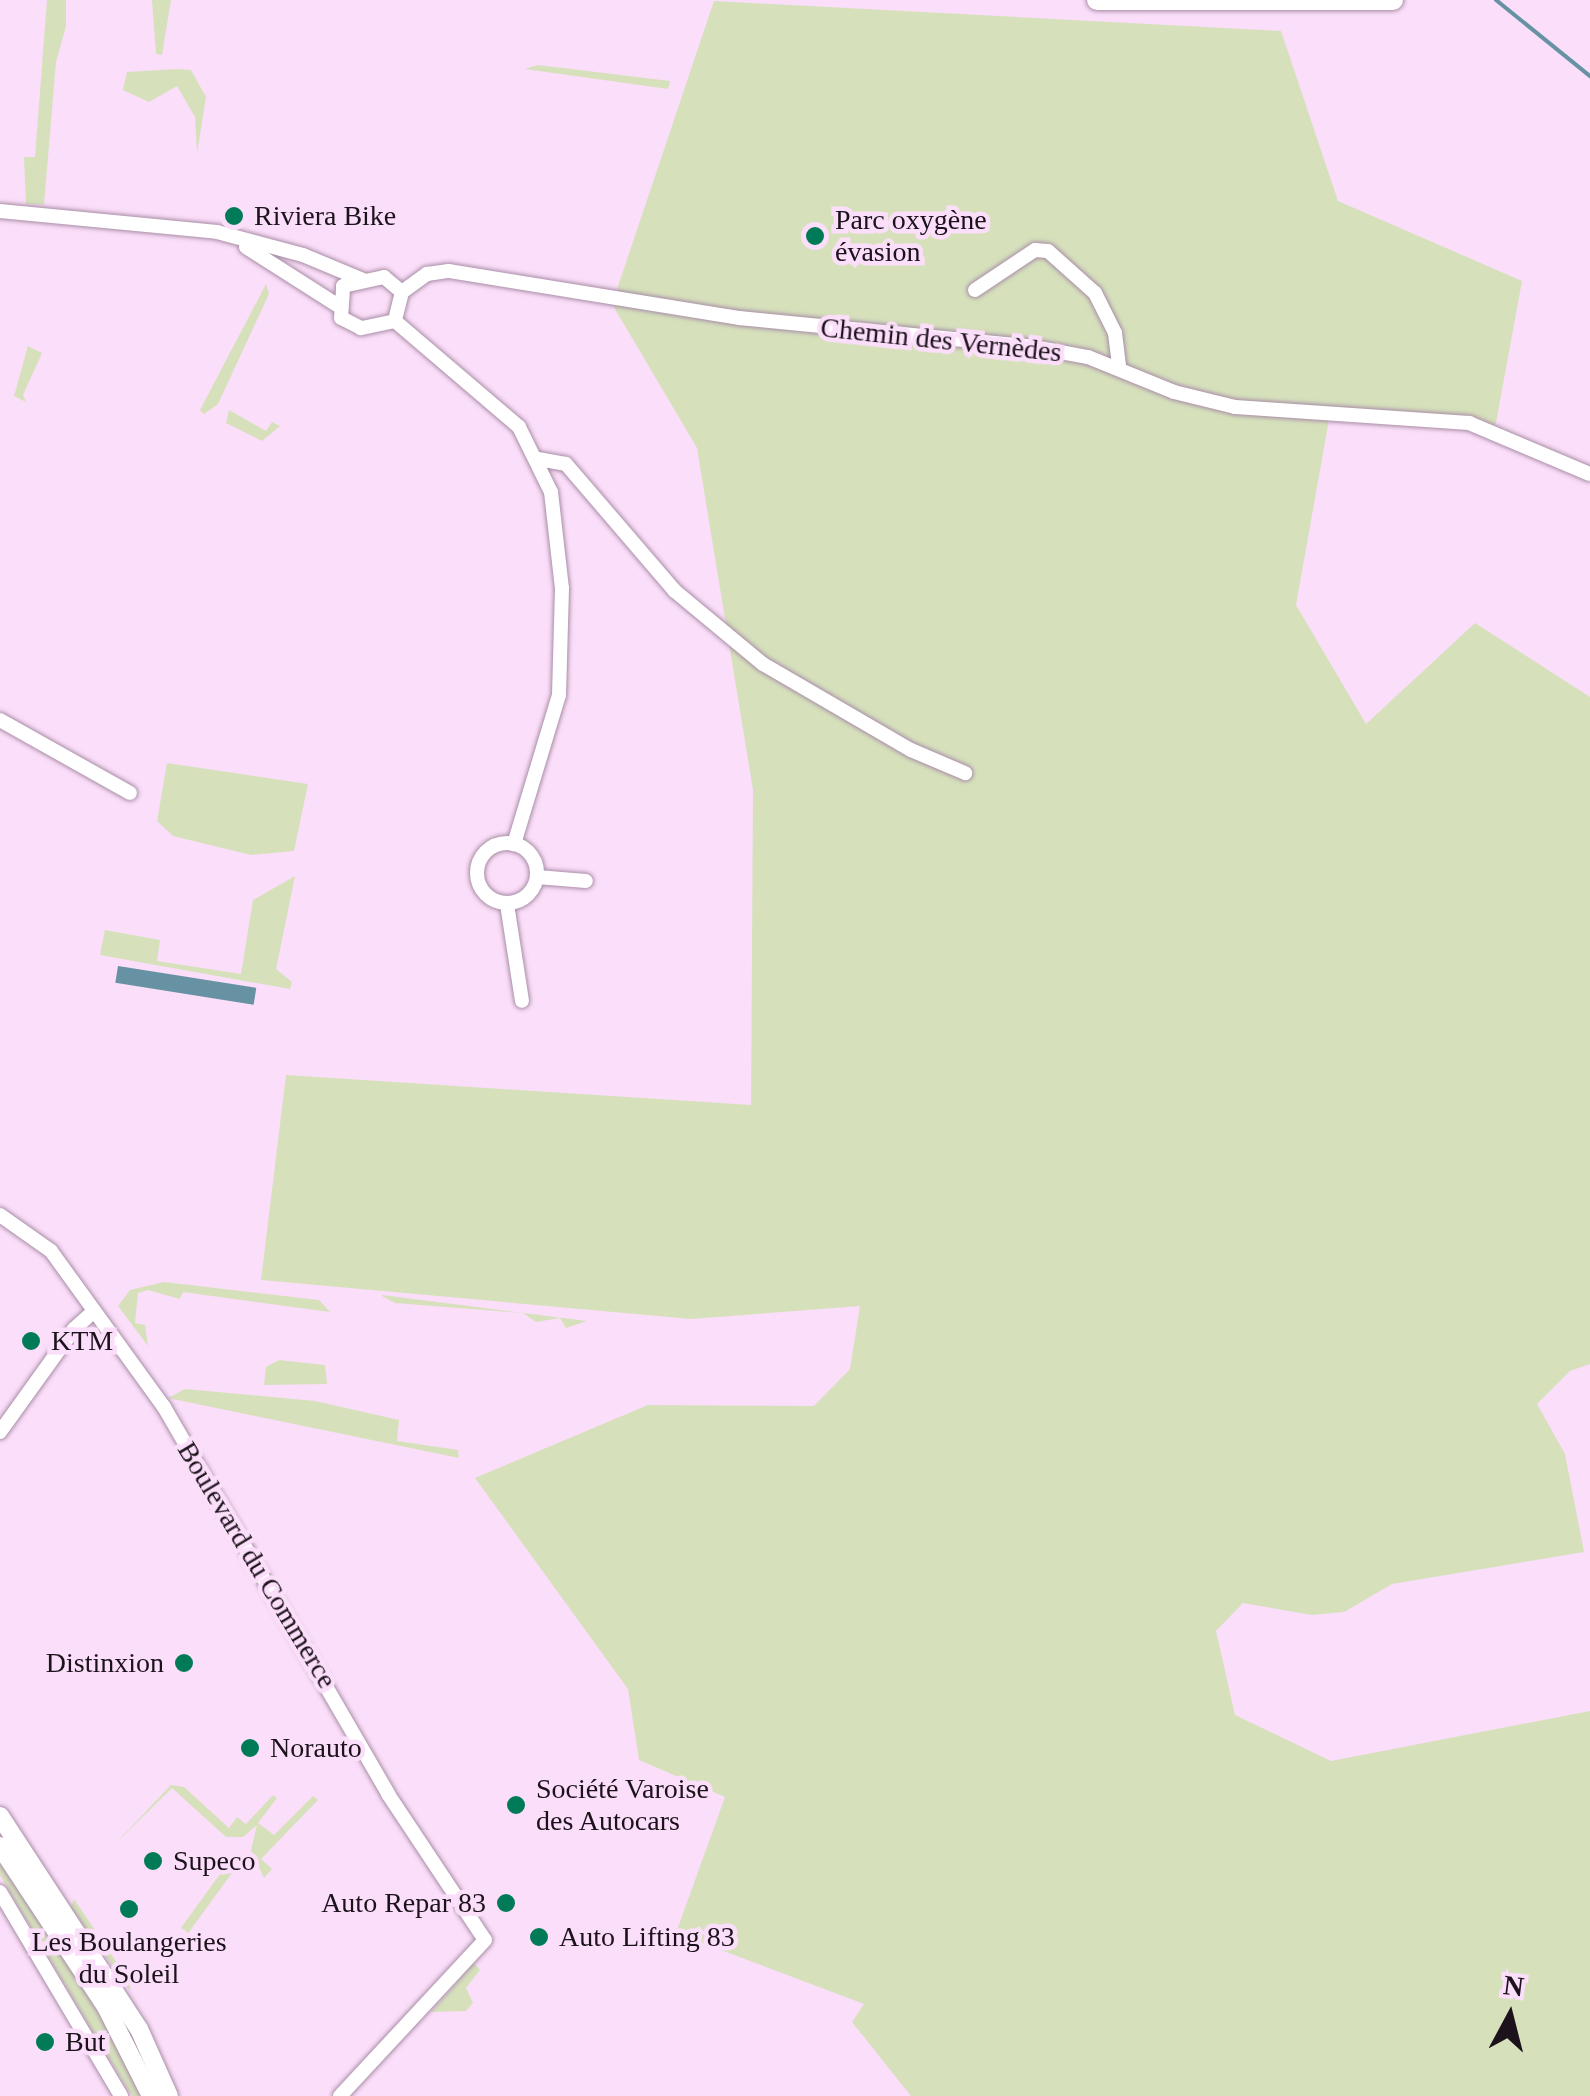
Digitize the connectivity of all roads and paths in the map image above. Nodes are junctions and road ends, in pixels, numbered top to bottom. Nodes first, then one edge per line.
1 (1097, 0) edge
2 (1392, 0) edge
3 (0, 211) edge
4 (238, 240) junction
5 (364, 280) junction
6 (976, 290) dead end
7 (402, 292) junction
8 (337, 305) junction
9 (395, 321) junction
10 (1119, 367) junction
11 (538, 459) junction
12 (1590, 474) edge
13 (1, 721) edge
14 (966, 773) dead end
15 (130, 793) dead end
16 (514, 844) junction
17 (537, 876) junction
18 (586, 881) dead end
19 (507, 904) junction
20 (522, 1002) dead end
21 (0, 1215) edge
22 (94, 1311) junction
23 (0, 1432) edge
24 (0, 1816) edge
25 (0, 1846) edge
26 (0, 1892) edge
27 (121, 2096) edge
28 (151, 2096) edge
29 (168, 2096) edge
30 (340, 2096) edge

1 - 2 highway
3 - 4 street
4 - 5 street
4 - 8 street
5 - 7 street
5 - 8 street
6 - 10 street
7 - 9 street
7 - 10 street, Chemin des Vernèdes
8 - 9 street
9 - 11 street
10 - 12 street, Chemin des Vernèdes
11 - 14 street
11 - 16 street
13 - 15 street
16 - 17 street
16 - 19 street
17 - 18 street
17 - 19 street
19 - 20 street
21 - 22 street, Boulevard du Commerce
22 - 23 street
22 - 30 street, Boulevard du Commerce
24 - 29 main road
25 - 28 main road
26 - 27 street

